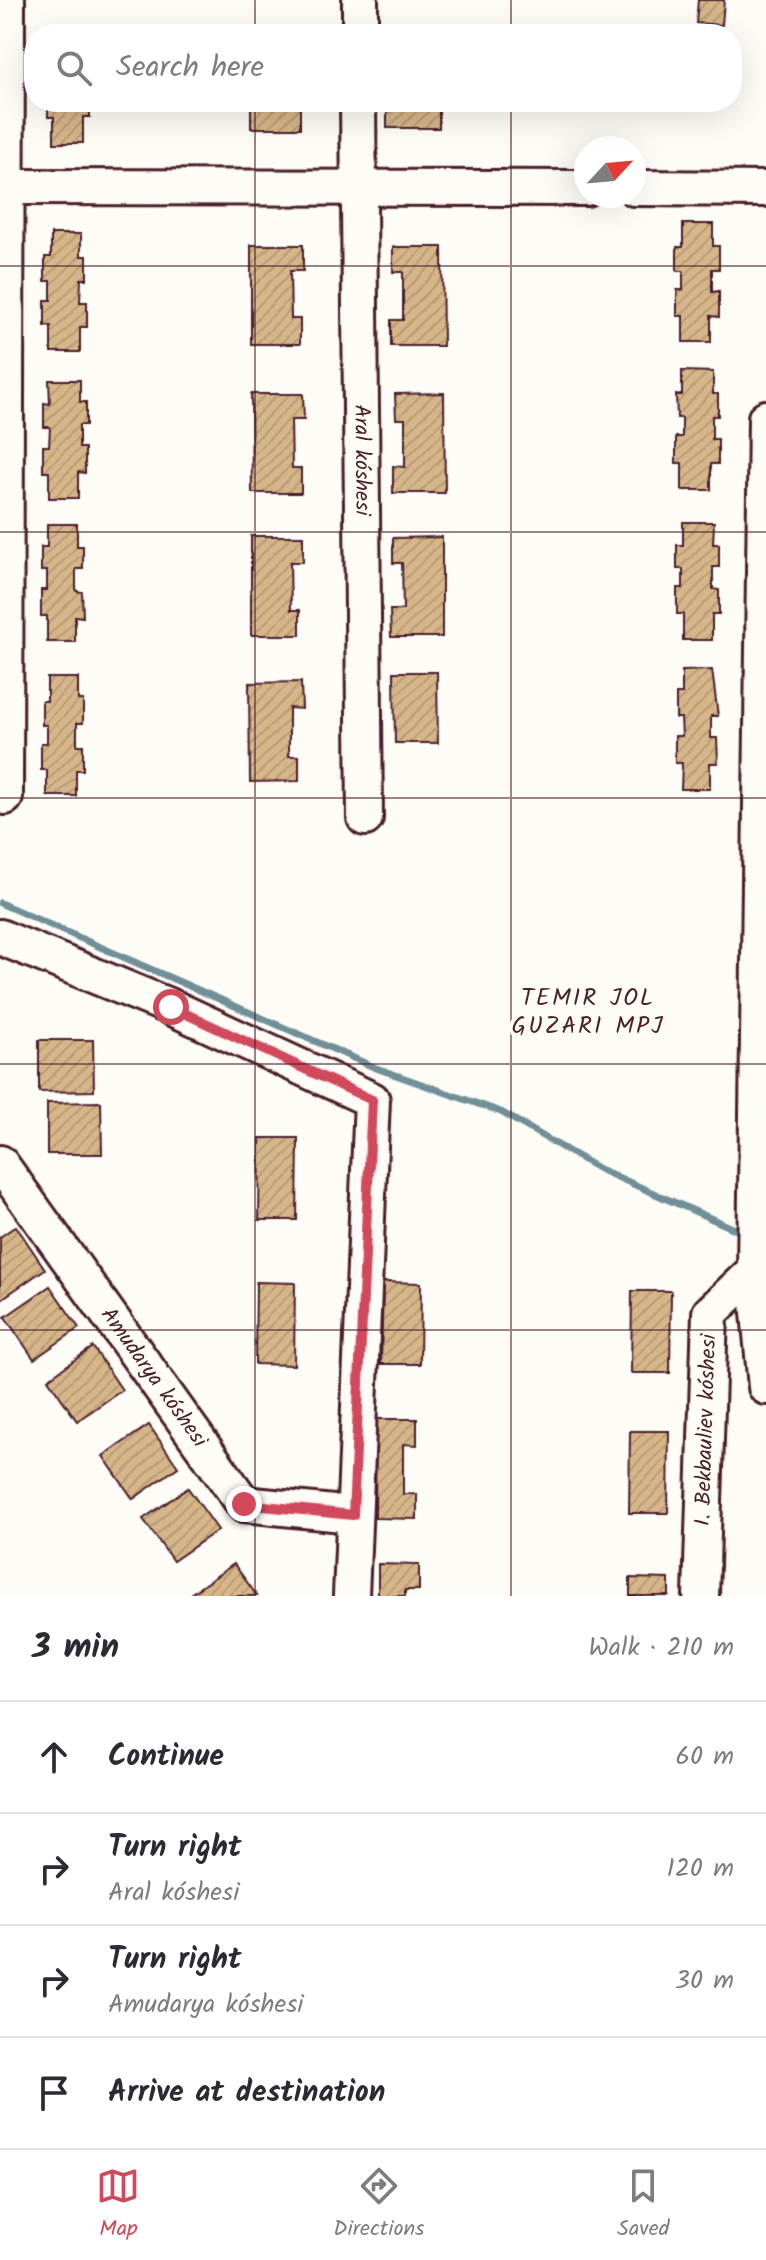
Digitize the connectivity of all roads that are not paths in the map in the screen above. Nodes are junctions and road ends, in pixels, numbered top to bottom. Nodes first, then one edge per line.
1 (7, 0) edge
2 (360, 0) edge
3 (360, 24) edge
4 (4, 63) edge
5 (358, 112) edge
6 (7, 187) junction
7 (356, 188) junction
8 (574, 188) edge
9 (646, 188) edge
10 (766, 189) edge
11 (3, 410) edge
12 (766, 418) edge
13 (5, 797) dead end
14 (365, 818) dead end
15 (0, 937) edge
16 (0, 1163) edge
17 (755, 1270) junction
18 (766, 1387) edge
19 (353, 1515) junction
20 (351, 1596) edge
21 (701, 1596) edge

1 - 4 street
2 - 3 street
4 - 6 street
5 - 7 street, Aral kóshesi
6 - 7 street
6 - 11 street
7 - 8 street
7 - 14 street, Aral kóshesi
9 - 10 street
11 - 13 street
12 - 17 street
15 - 19 street
16 - 19 street, Amudarya kóshesi
17 - 18 street
17 - 21 street, I. Bekbauliev kóshesi
19 - 20 street

